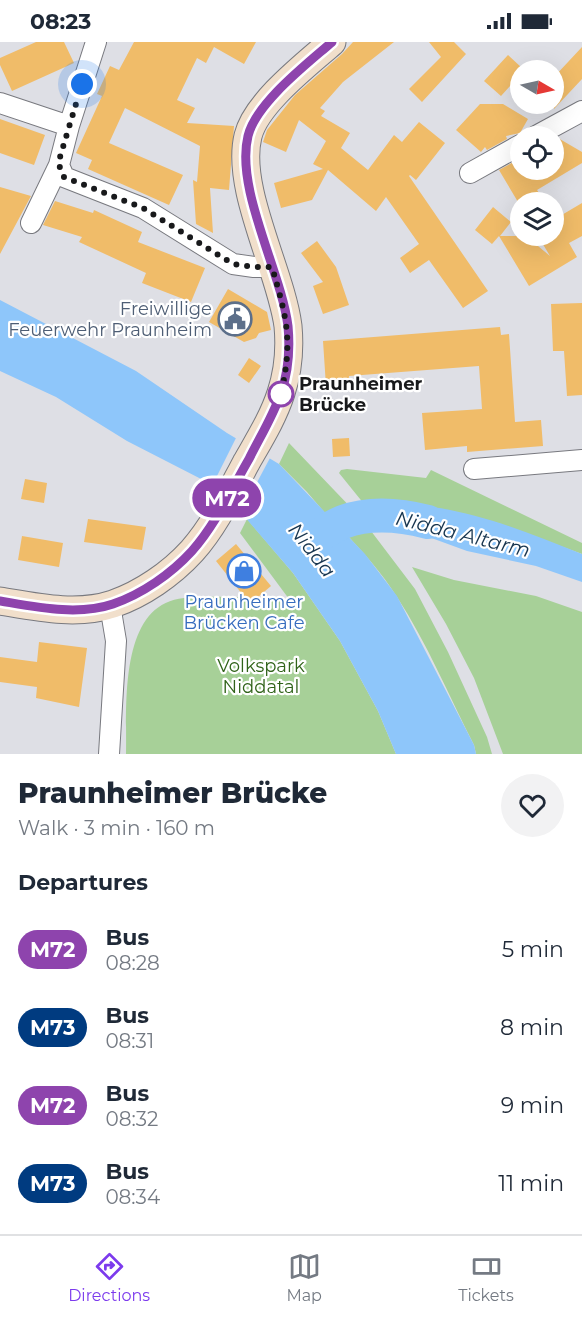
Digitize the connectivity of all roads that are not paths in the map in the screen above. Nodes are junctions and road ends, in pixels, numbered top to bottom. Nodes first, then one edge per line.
1 (96, 42) edge
2 (332, 42) edge
3 (0, 103) edge
4 (582, 111) edge
5 (69, 126) junction
6 (554, 126) edge
7 (510, 151) edge
8 (59, 165) junction
9 (470, 173) dead end
10 (31, 223) dead end
11 (272, 267) junction
12 (582, 460) edge
13 (474, 469) dead end
14 (0, 601) edge
15 (110, 605) junction
16 (109, 754) edge

1 - 5 street
2 - 11 main road
3 - 5 street
4 - 6 street
5 - 8 street
7 - 9 street
8 - 10 street
8 - 11 street
11 - 15 main road
12 - 13 street
14 - 15 main road
15 - 16 street

